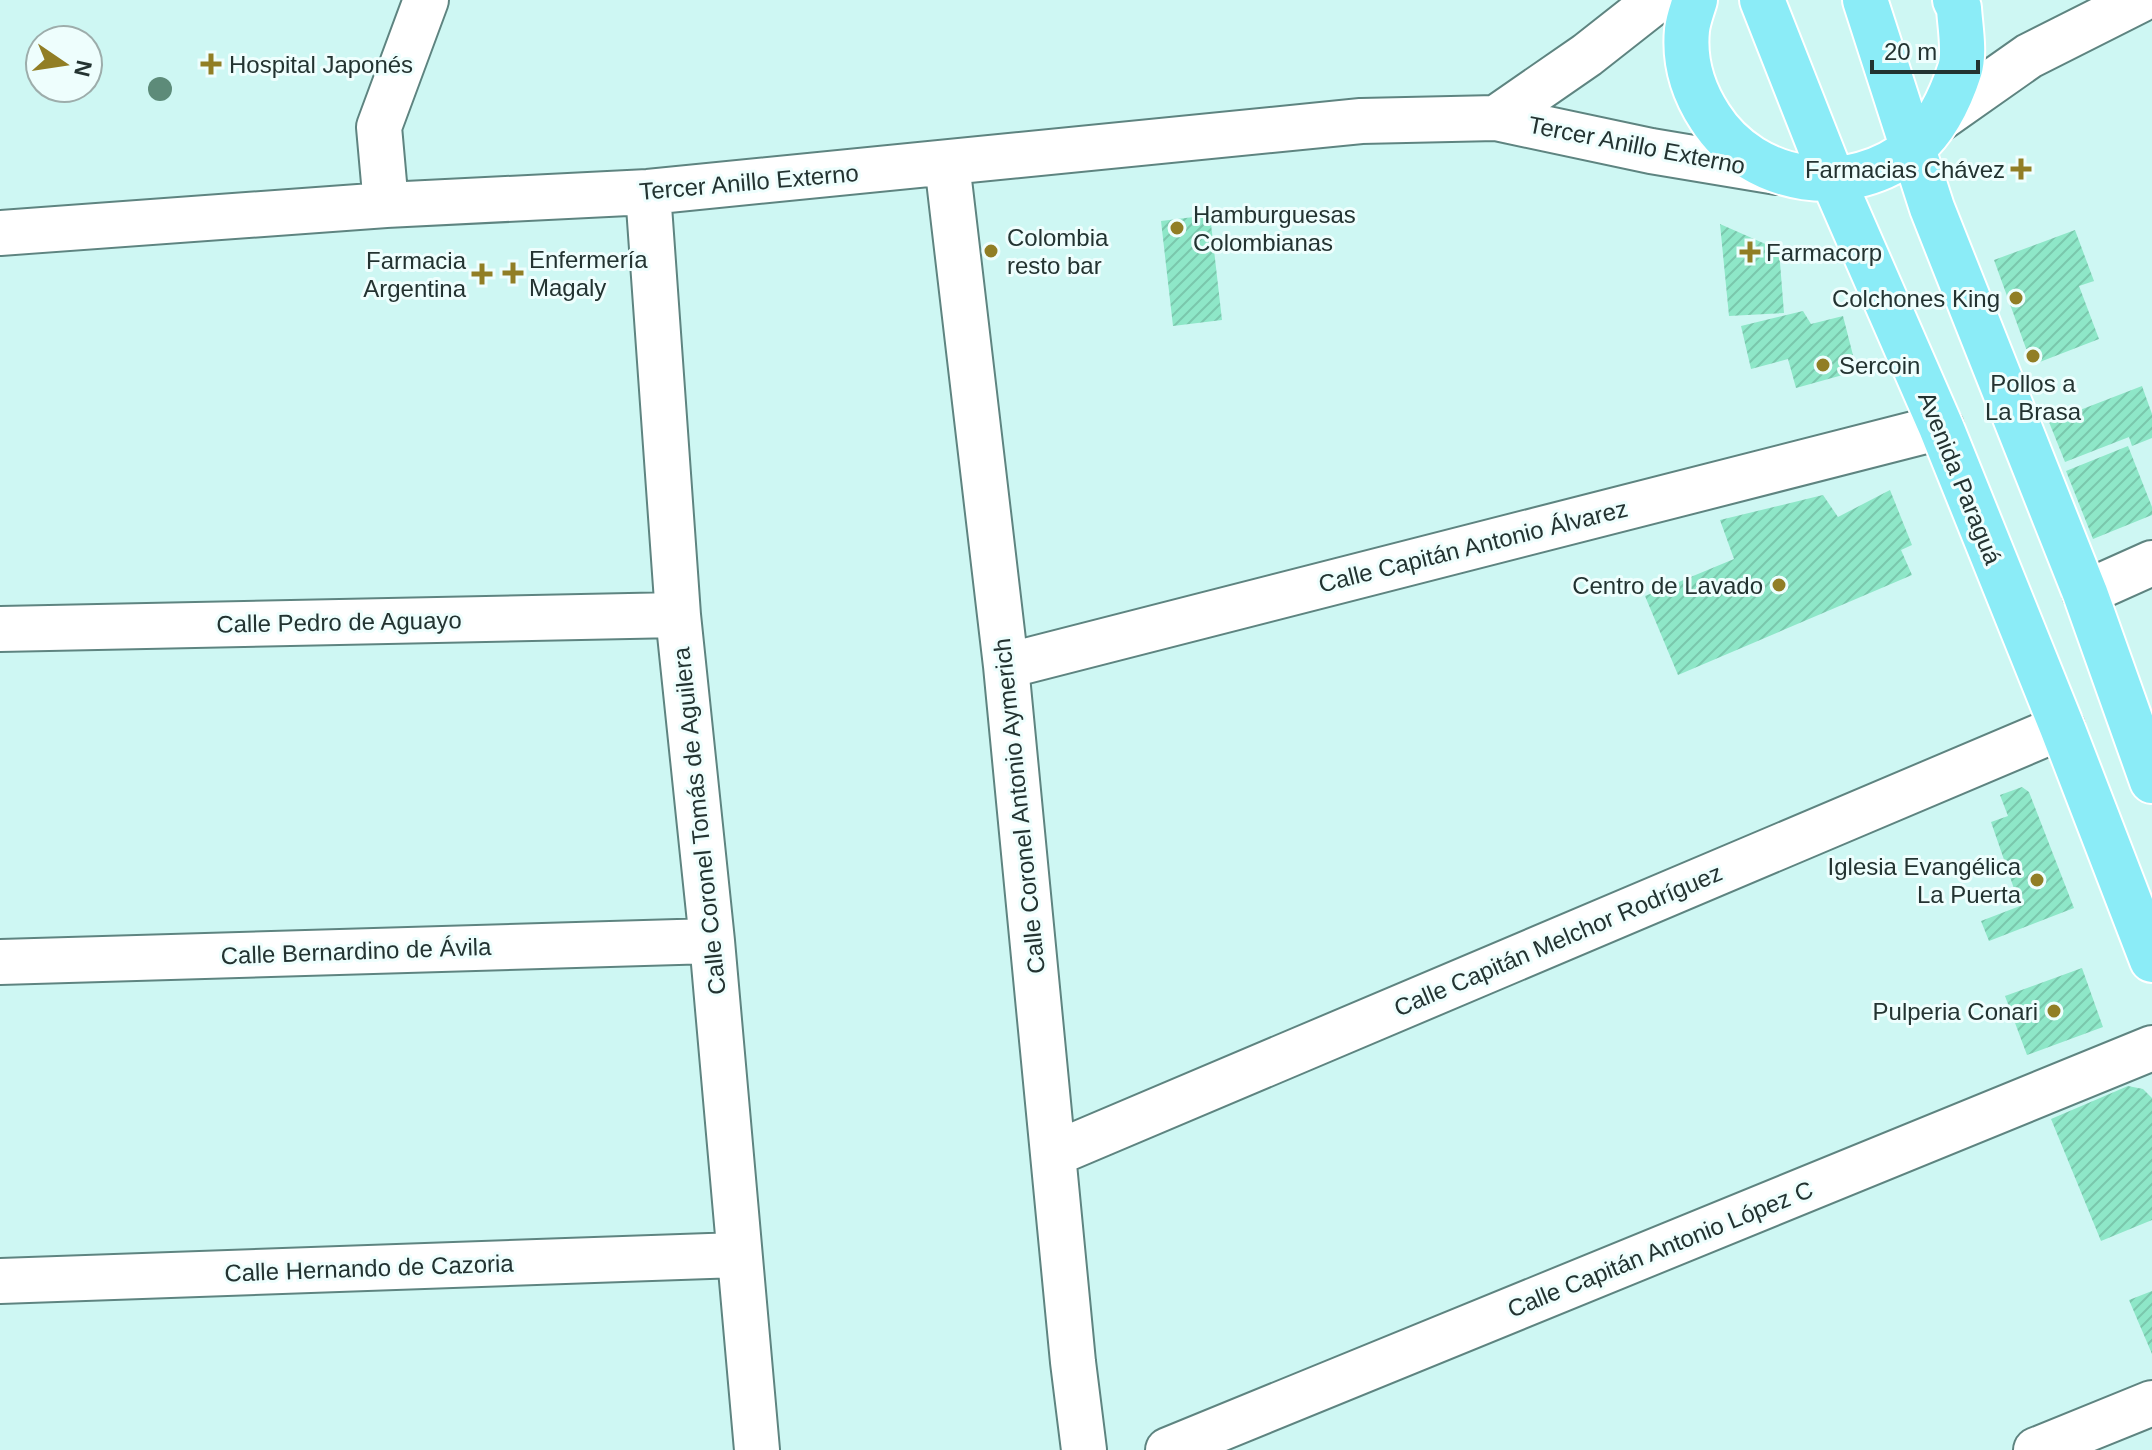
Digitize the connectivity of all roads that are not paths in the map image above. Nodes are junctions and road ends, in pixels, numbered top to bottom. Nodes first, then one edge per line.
1 (426, 0) edge
2 (1657, 0) edge
3 (1695, 0) edge
4 (1762, 0) edge
5 (1865, 0) edge
6 (1955, 0) edge
7 (2140, 0) edge
8 (1496, 118) junction
9 (1926, 133) junction
10 (947, 163) junction
11 (1777, 172) junction
12 (1833, 180) junction
13 (648, 192) junction
14 (386, 205) junction
15 (0, 233) edge
16 (1941, 427) junction
17 (2152, 563) edge
18 (2085, 593) junction
19 (678, 615) junction
20 (0, 629) edge
21 (1006, 666) junction
22 (2062, 727) junction
23 (2152, 781) edge
24 (712, 941) junction
25 (2152, 960) edge
26 (0, 962) edge
27 (2152, 1048) edge
28 (1054, 1154) junction
29 (738, 1255) junction
30 (0, 1281) edge
31 (2152, 1403) edge
32 (757, 1450) edge
33 (1084, 1450) edge
34 (1168, 1450) edge
35 (2036, 1450) edge

1 - 14 street
2 - 8 street, Tercer Anillo Externo
3 - 11 main road
4 - 12 main road, Avenida Paraguá
5 - 9 main road
6 - 9 main road
7 - 9 street
8 - 10 street, Tercer Anillo Externo
8 - 11 street, Tercer Anillo Externo
9 - 12 main road
9 - 18 main road
10 - 13 street, Tercer Anillo Externo
10 - 21 street, Calle Coronel Antonio Aymerich
11 - 12 main road
12 - 16 main road, Avenida Paraguá
13 - 14 street, Tercer Anillo Externo
13 - 19 street, Calle Coronel Tomás de Aguilera
14 - 15 street, Tercer Anillo Externo
16 - 21 street, Calle Capitán Antonio Álvarez
16 - 22 main road, Avenida Paraguá
17 - 18 street
18 - 23 main road
19 - 20 street, Calle Pedro de Aguayo
19 - 24 street, Calle Coronel Tomás de Aguilera
21 - 28 street, Calle Coronel Antonio Aymerich
22 - 25 main road, Avenida Paraguá
22 - 28 street, Calle Capitán Melchor Rodríguez
24 - 26 street, Calle Bernardino de Ávila
24 - 29 street, Calle Coronel Tomás de Aguilera
27 - 34 street, Calle Capitán Antonio López C
28 - 33 street, Calle Coronel Antonio Aymerich
29 - 30 street, Calle Hernando de Cazoria
29 - 32 street, Calle Coronel Tomás de Aguilera
31 - 35 street

